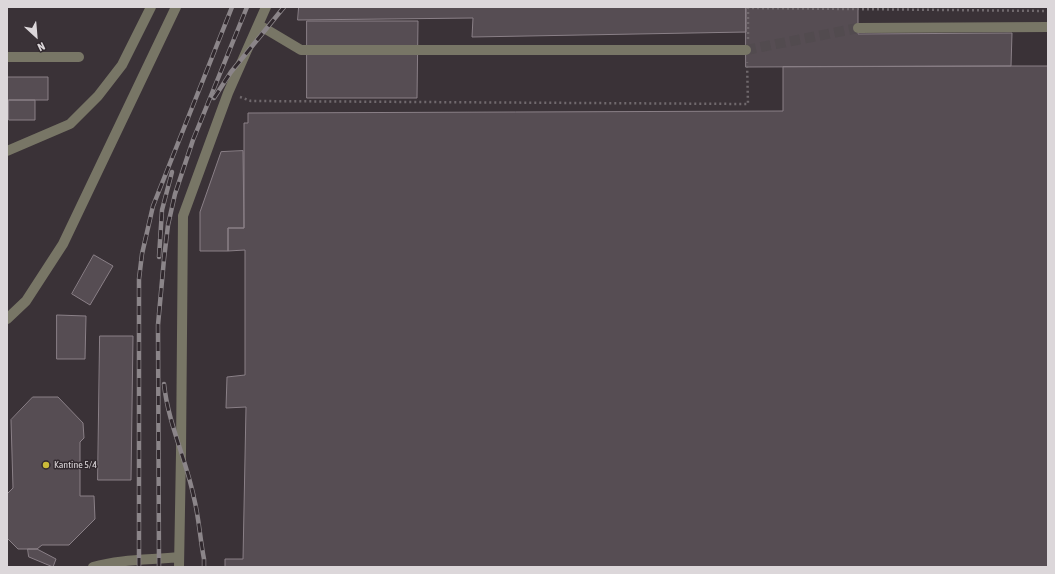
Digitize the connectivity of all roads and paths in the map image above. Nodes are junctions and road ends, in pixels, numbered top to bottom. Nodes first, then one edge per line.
1 (151, 7) edge
2 (176, 7) edge
3 (266, 7) edge
4 (1048, 11) edge
5 (259, 25) junction
6 (1048, 27) edge
7 (858, 28) tunnel mouth
8 (747, 50) junction
9 (7, 57) edge
10 (79, 57) dead end
11 (228, 93) junction
12 (7, 151) edge
13 (7, 319) edge
14 (179, 562) edge
15 (94, 567) edge

1 - 12 street
2 - 13 street
3 - 5 street
4 - 8 path
5 - 8 street
5 - 11 street
6 - 7 street
8 - 11 path
9 - 10 street
11 - 14 street
14 - 15 street

